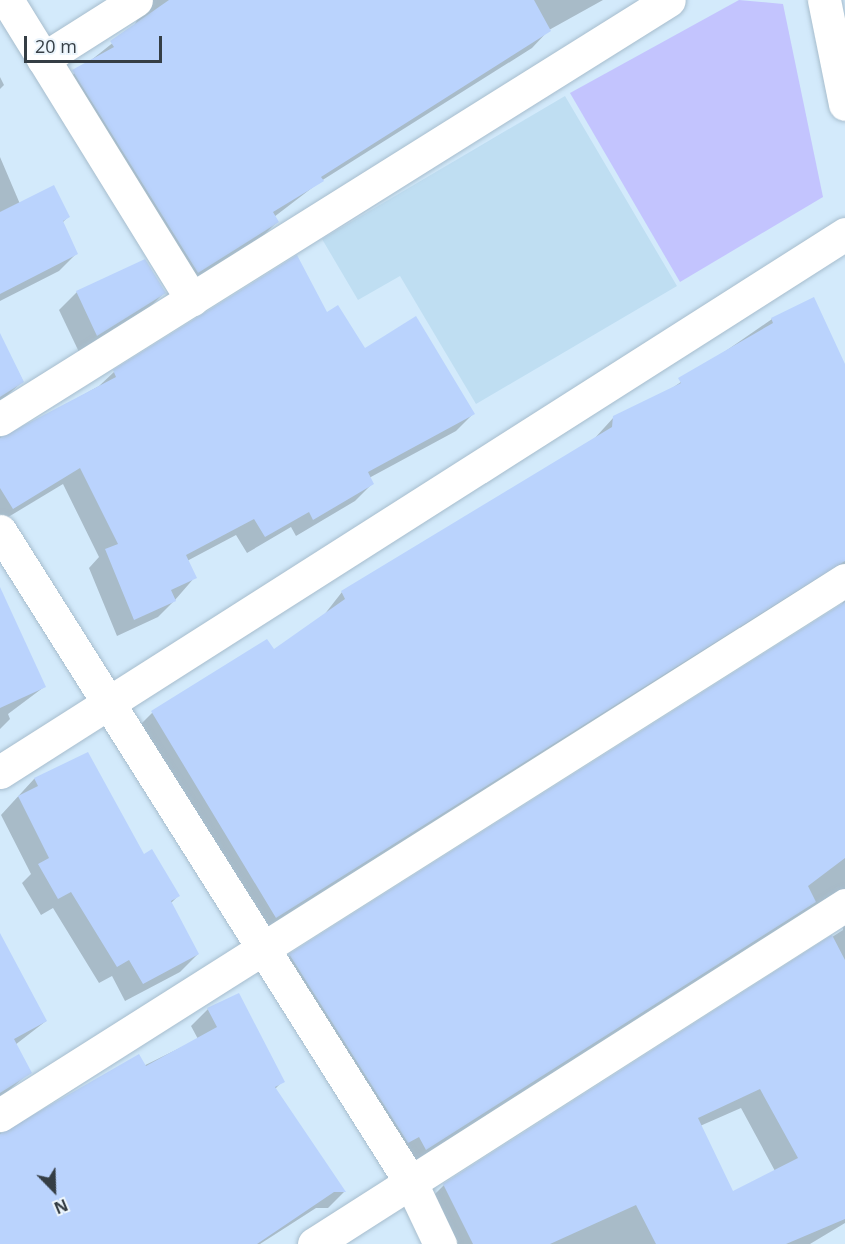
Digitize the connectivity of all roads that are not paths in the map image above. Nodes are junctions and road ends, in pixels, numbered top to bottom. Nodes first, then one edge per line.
1 (7, 0) edge
2 (136, 0) edge
3 (669, 0) edge
4 (824, 0) edge
5 (43, 59) junction
6 (845, 104) edge
7 (845, 234) edge
8 (192, 299) junction
9 (0, 419) edge
10 (0, 531) edge
11 (845, 580) edge
12 (108, 703) junction
13 (0, 772) edge
14 (845, 905) edge
15 (263, 949) junction
16 (0, 1115) edge
17 (411, 1183) junction
18 (314, 1244) edge
19 (440, 1244) edge

1 - 5 street
2 - 5 street
3 - 8 street
4 - 6 street
5 - 8 street
7 - 12 street
8 - 9 street
10 - 12 street
11 - 15 street
12 - 13 street
12 - 15 street
14 - 17 street
15 - 16 street
15 - 17 street
17 - 18 street
17 - 19 street

